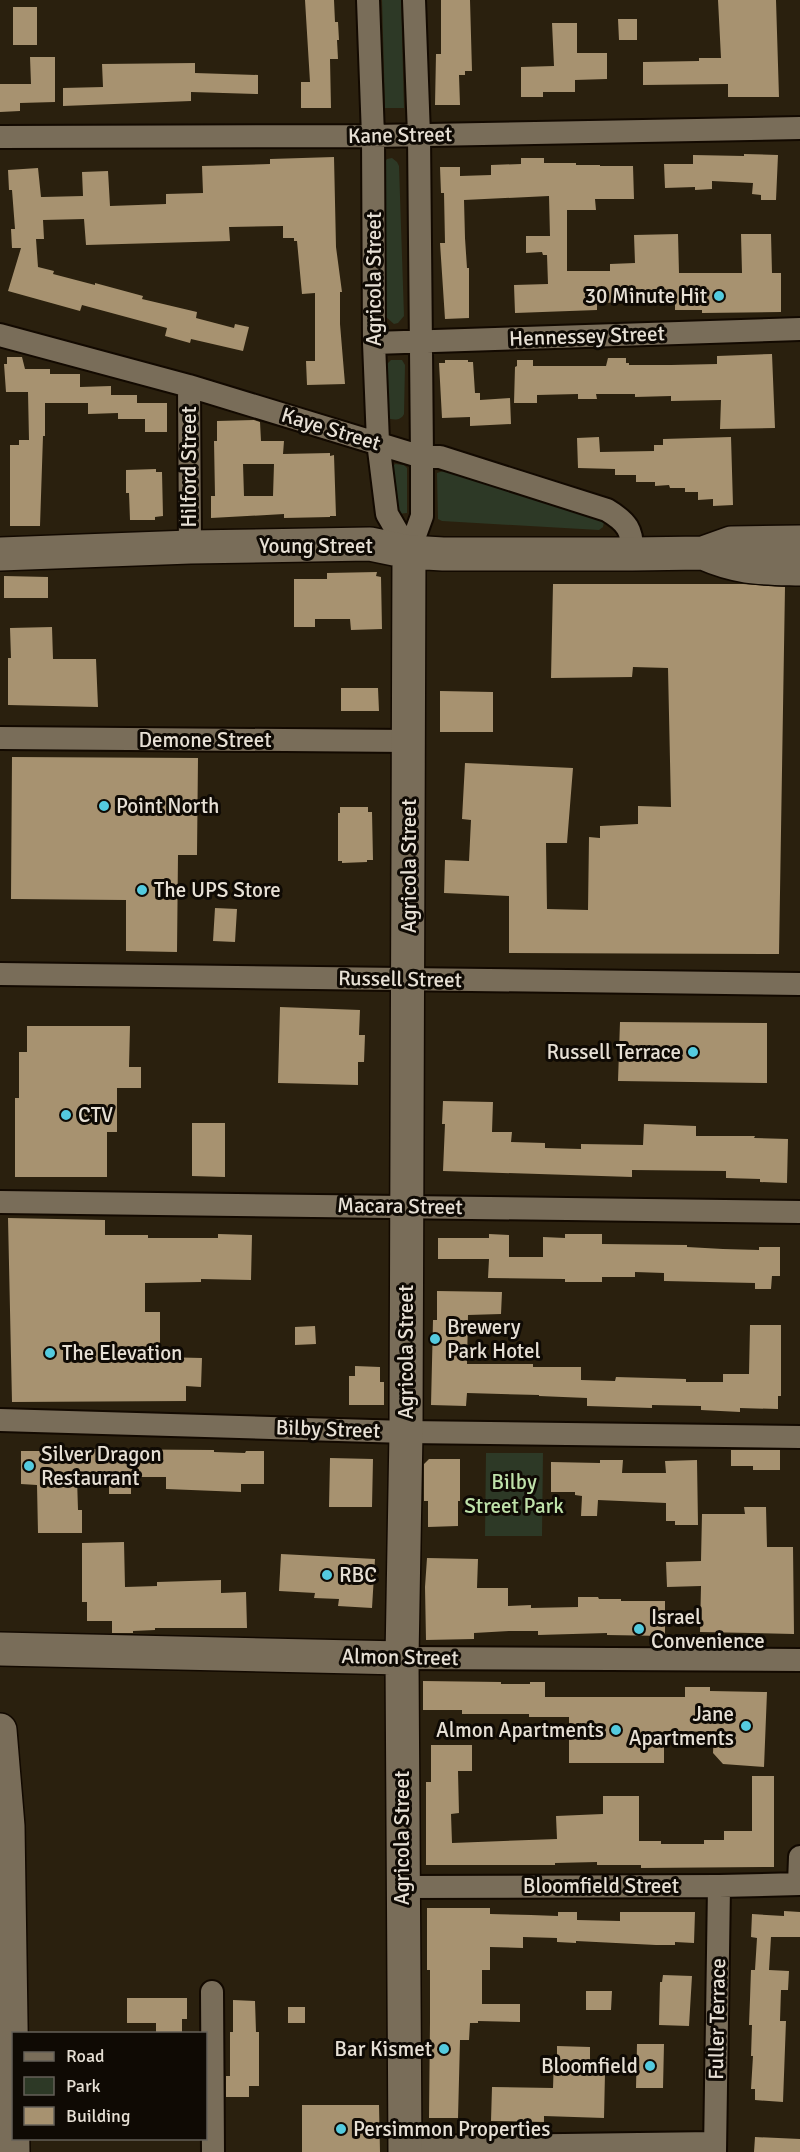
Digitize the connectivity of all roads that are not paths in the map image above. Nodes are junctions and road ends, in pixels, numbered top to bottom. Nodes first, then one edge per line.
1 (368, 0) edge
2 (414, 0) edge
3 (800, 128) edge
4 (419, 135) junction
5 (374, 136) junction
6 (0, 137) edge
7 (800, 329) edge
8 (0, 334) edge
9 (422, 342) junction
10 (374, 343) junction
11 (189, 386) junction
12 (378, 442) junction
13 (422, 457) junction
14 (800, 542) edge
15 (190, 547) junction
16 (409, 552) junction
17 (703, 553) junction
18 (0, 554) edge
19 (632, 554) junction
20 (800, 569) edge
21 (0, 738) edge
22 (409, 741) junction
23 (0, 974) edge
24 (408, 978) junction
25 (800, 984) edge
26 (0, 1202) edge
27 (406, 1206) junction
28 (800, 1212) edge
29 (0, 1420) edge
30 (406, 1432) junction
31 (800, 1437) edge
32 (0, 1649) edge
33 (402, 1658) junction
34 (800, 1660) edge
35 (0, 1730) edge
36 (800, 1857) edge
37 (800, 1884) edge
38 (719, 1886) junction
39 (402, 1887) junction
40 (212, 1992) dead end
41 (12, 2040) edge
42 (715, 2147) edge
43 (625, 2148) edge
44 (405, 2150) edge
45 (213, 2152) edge

1 - 5 street, Agricola Street
2 - 4 street, Agricola Street
3 - 4 street, Kane Street
4 - 5 street, Kane Street
4 - 9 street, Agricola Street
5 - 6 street, Kane Street
5 - 10 street, Agricola Street
7 - 9 street, Hennessey Street
8 - 11 street, Kaye Street
9 - 10 street, Hennessey Street
9 - 13 street, Agricola Street
10 - 12 street, Agricola Street
11 - 12 street, Kaye Street
11 - 15 street, Hilford Street
12 - 13 street, Kaye Street
12 - 16 street, Agricola Street
13 - 16 street, Agricola Street
13 - 19 street, Kaye Street
14 - 17 street, Young Street
15 - 16 street, Young Street
15 - 18 street, Young Street
16 - 19 street, Young Street
16 - 22 street, Agricola Street
17 - 19 street, Young Street
17 - 20 street, Young Street
21 - 22 street, Demone Street
22 - 24 street, Agricola Street
23 - 24 street, Russell Street
24 - 25 street, Russell Street
24 - 27 street, Agricola Street
26 - 27 street, Macara Street
27 - 28 street, Macara Street
27 - 30 street, Agricola Street
29 - 30 street, Bilby Street
30 - 31 street, Bilby Street
30 - 33 street, Agricola Street
32 - 33 street, Almon Street
33 - 34 street, Almon Street
33 - 39 street, Agricola Street
35 - 41 street
36 - 37 street
37 - 38 street, Bloomfield Street
38 - 39 street, Bloomfield Street
38 - 42 street, Fuller Terrace
39 - 44 street, Agricola Street
40 - 45 street
42 - 43 street
43 - 44 street

